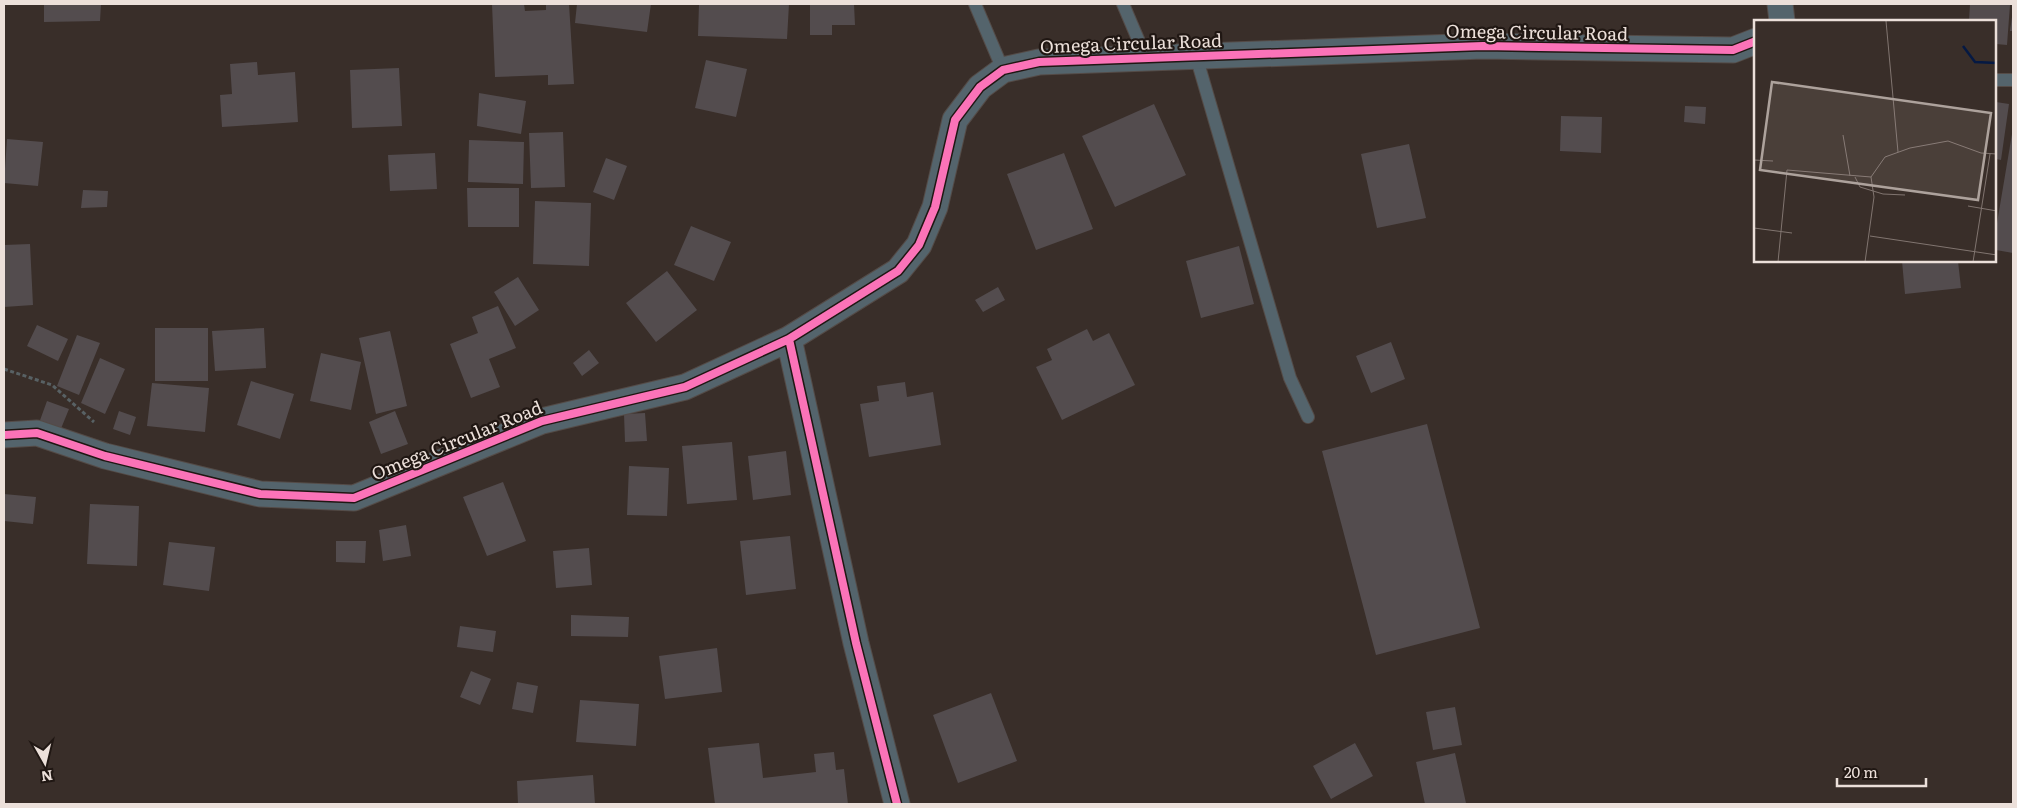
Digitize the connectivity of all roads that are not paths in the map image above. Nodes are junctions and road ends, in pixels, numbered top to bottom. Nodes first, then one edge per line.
1 (975, 4) edge
2 (1123, 4) edge
3 (1780, 4) edge
4 (1782, 20) edge
5 (1754, 42) edge
6 (1196, 56) junction
7 (1146, 58) junction
8 (1003, 70) junction
9 (1997, 80) edge
10 (2013, 80) edge
11 (789, 339) junction
12 (1308, 417) dead end
13 (4, 435) edge
14 (897, 804) edge

1 - 8 lane
2 - 7 lane
3 - 4 street
5 - 6 street, Omega Circular Road
6 - 7 street, Omega Circular Road
6 - 12 lane
7 - 8 street, Omega Circular Road
8 - 11 street, Omega Circular Road
9 - 10 lane
11 - 13 street, Omega Circular Road
11 - 14 street

